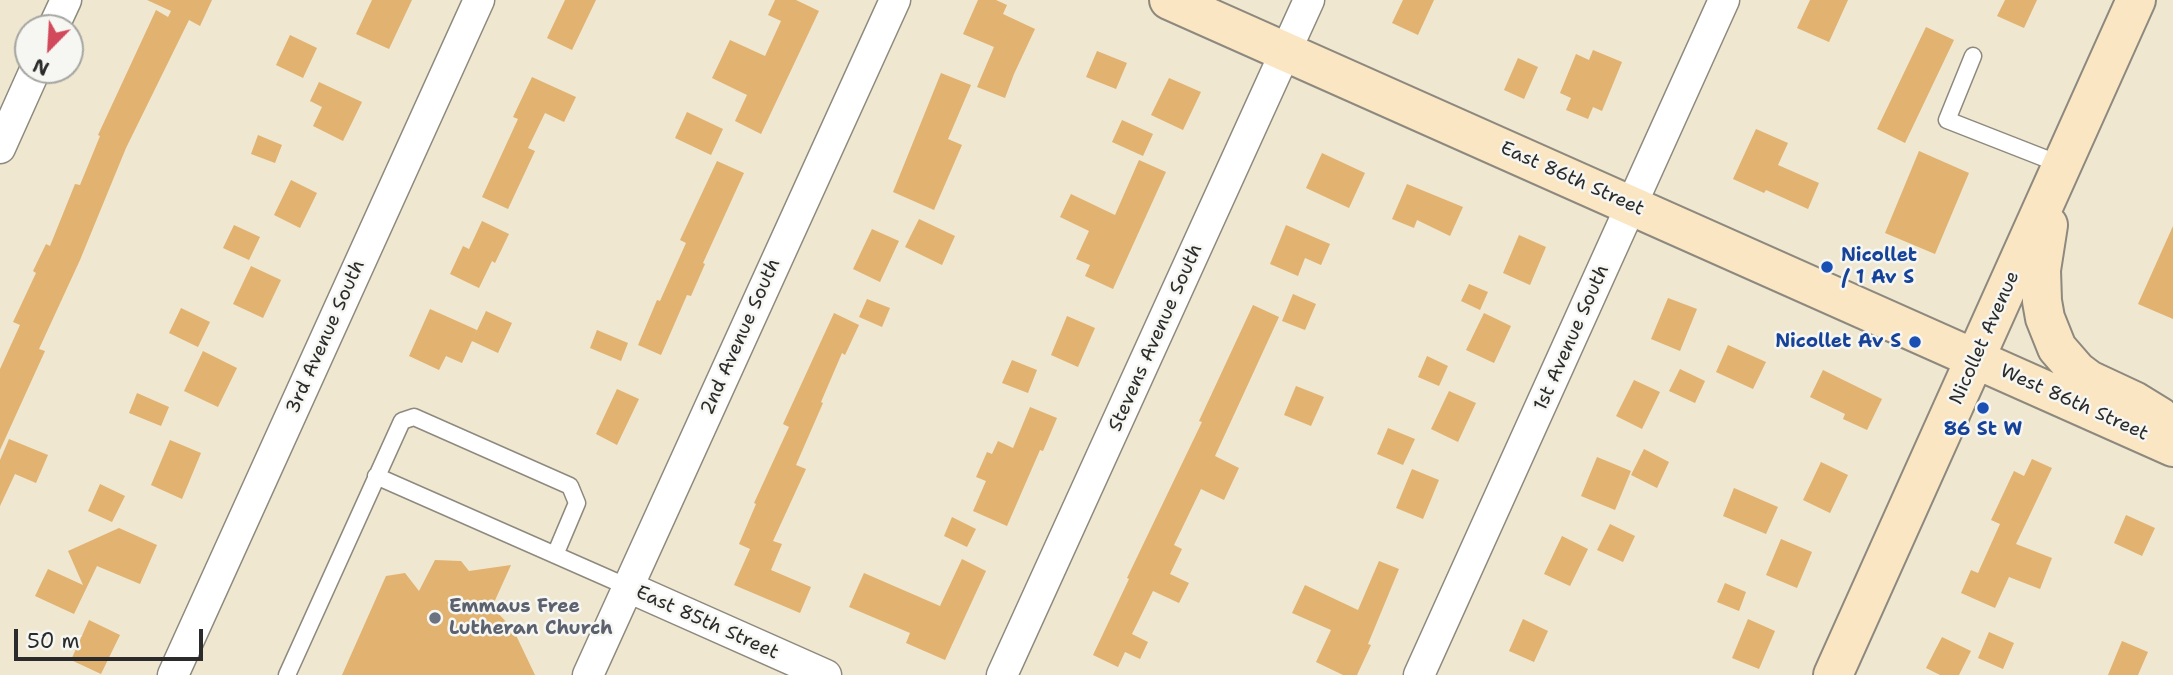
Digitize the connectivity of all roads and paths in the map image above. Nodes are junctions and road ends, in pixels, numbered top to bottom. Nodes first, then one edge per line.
1 (479, 0) edge
2 (895, 0) edge
3 (1169, 0) edge
4 (1309, 0) edge
5 (1724, 0) edge
6 (2136, 0) edge
7 (1286, 52) junction
8 (1973, 56) dead end
9 (28, 84) edge
10 (0, 148) edge
11 (2062, 165) junction
12 (1633, 206) junction
13 (1975, 359) junction
14 (2173, 426) edge
15 (2173, 447) edge
16 (376, 476) junction
17 (555, 555) junction
18 (628, 587) junction
19 (173, 675) edge
20 (286, 675) edge
21 (588, 675) edge
22 (826, 675) edge
23 (1002, 675) edge
24 (1419, 675) edge
25 (1833, 675) edge

1 - 19 street, 3rd Avenue South
2 - 18 street, 2nd Avenue South
3 - 7 street, East 86th Street
4 - 7 street, Stevens Avenue South
5 - 12 street, 1st Avenue South
6 - 11 street, Nicollet Avenue
7 - 12 street, East 86th Street
7 - 23 street, Stevens Avenue South
8 - 11 lane
9 - 10 street
11 - 13 street, Nicollet Avenue
11 - 14 street
12 - 13 street, East 86th Street
12 - 24 street, 1st Avenue South
13 - 15 street, West 86th Street
13 - 25 street, Nicollet Avenue
16 - 17 lane
16 - 17 lane
16 - 20 lane
17 - 18 lane
18 - 21 street, 2nd Avenue South
18 - 22 street, East 85th Street

